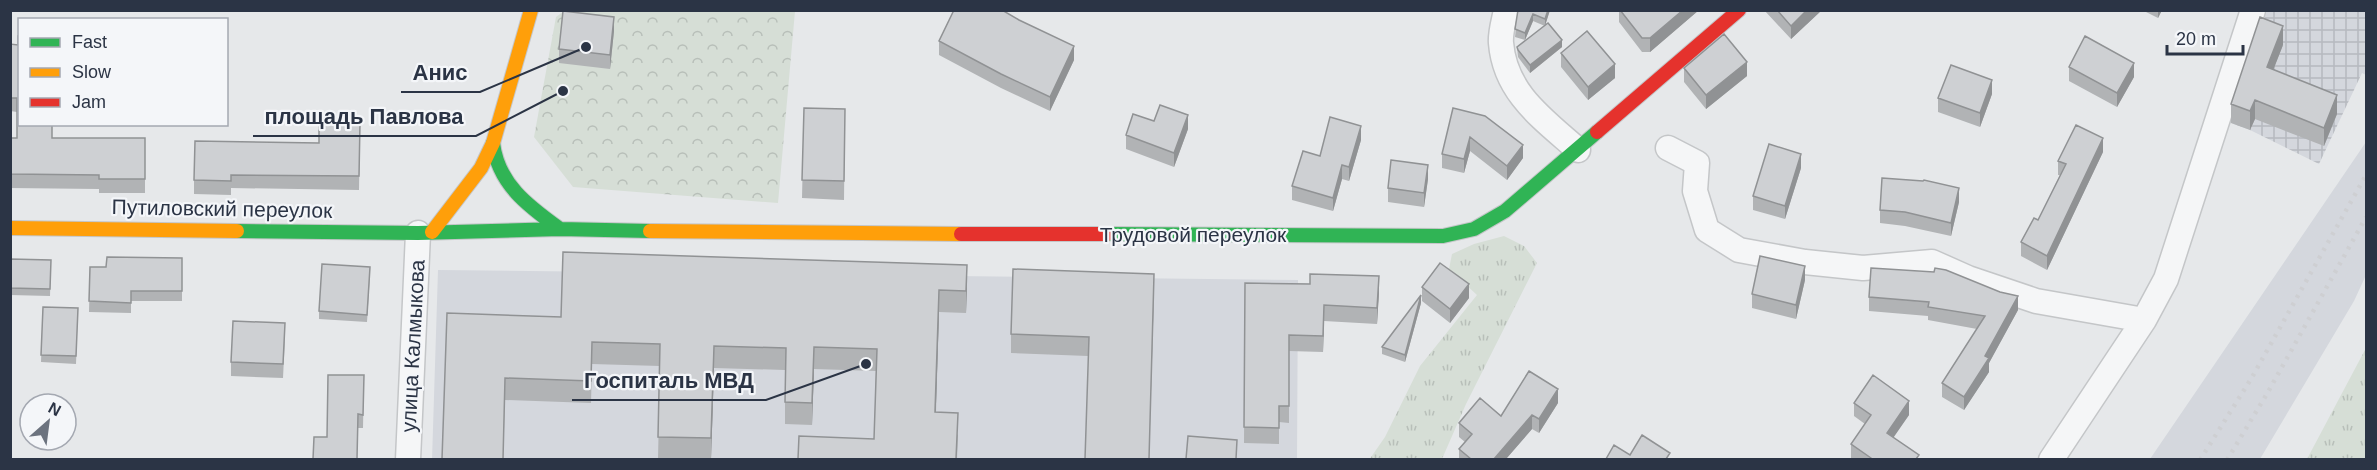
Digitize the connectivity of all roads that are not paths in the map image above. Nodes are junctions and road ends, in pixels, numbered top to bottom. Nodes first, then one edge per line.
1 (531, 10) edge
2 (1506, 10) edge
3 (1739, 10) edge
4 (2253, 10) edge
5 (493, 143) junction
6 (1668, 148) dead end
7 (1578, 150) junction
8 (10, 228) edge
9 (560, 229) junction
10 (425, 232) junction
11 (2144, 320) junction
12 (408, 459) edge
13 (2051, 459) edge

1 - 5 street
2 - 7 street
3 - 7 street, Трудовой переулок
4 - 11 street
5 - 9 street
5 - 10 street
6 - 11 street
7 - 9 street, Трудовой переулок
8 - 10 street, Путиловский переулок
9 - 10 street, Путиловский переулок
10 - 12 street, улица Калмыкова
11 - 13 street

